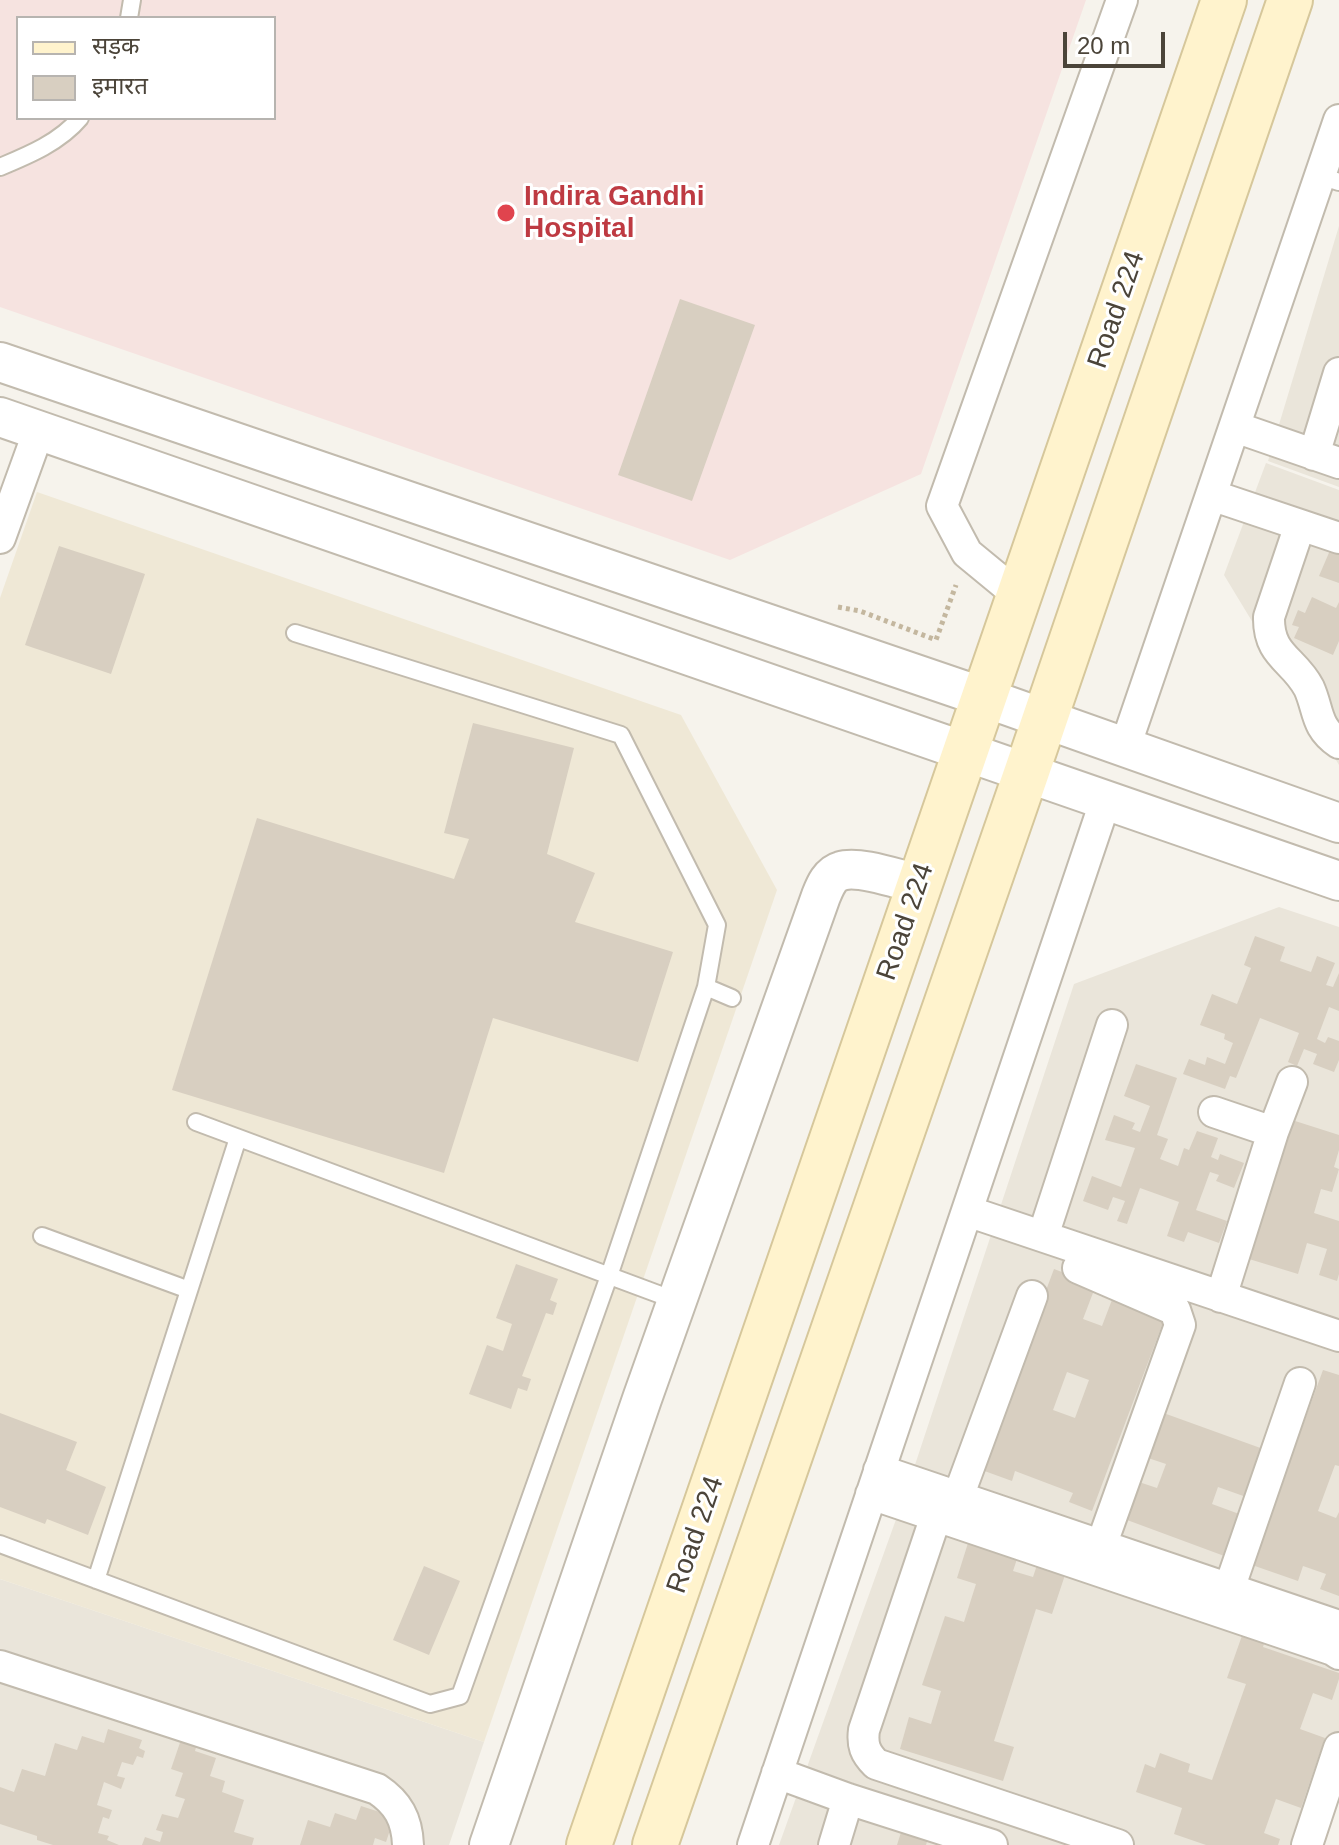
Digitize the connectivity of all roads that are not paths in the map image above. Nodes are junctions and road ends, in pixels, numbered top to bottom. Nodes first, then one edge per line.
1 (1122, 0) edge
2 (1224, 0) edge
3 (1290, 0) edge
4 (78, 120) edge
5 (1339, 120) edge
6 (0, 167) edge
7 (1329, 179) edge
8 (0, 362) edge
9 (1339, 373) edge
10 (0, 417) edge
11 (1235, 427) junction
12 (39, 430) junction
13 (1327, 459) edge
14 (1211, 495) junction
15 (1300, 525) junction
16 (0, 538) edge
17 (1339, 538) edge
18 (1018, 595) junction
19 (295, 633) dead end
20 (983, 697) junction
21 (1045, 720) junction
22 (1339, 743) edge
23 (1125, 747) junction
24 (965, 750) junction
25 (1027, 771) junction
26 (1106, 799) junction
27 (1339, 823) edge
28 (1339, 881) edge
29 (919, 884) junction
30 (706, 987) junction
31 (732, 998) dead end
32 (1112, 1025) dead end
33 (1292, 1082) dead end
34 (1214, 1112) dead end
35 (196, 1122) dead end
36 (1273, 1132) junction
37 (238, 1138) junction
38 (967, 1211) junction
39 (42, 1236) dead end
40 (1043, 1236) junction
41 (1078, 1268) dead end
42 (609, 1276) junction
43 (189, 1290) junction
44 (1032, 1296) dead end
45 (1221, 1297) junction
46 (677, 1301) junction
47 (1339, 1336) edge
48 (1300, 1383) dead end
49 (875, 1482) junction
50 (947, 1506) junction
51 (0, 1544) edge
52 (1101, 1546) junction
53 (96, 1580) junction
54 (1229, 1589) junction
55 (1339, 1626) edge
56 (1339, 1654) edge
57 (0, 1666) edge
58 (1339, 1748) edge
59 (777, 1773) junction
60 (848, 1799) junction
61 (408, 1845) edge
62 (489, 1845) edge
63 (589, 1845) edge
64 (655, 1845) edge
65 (753, 1845) edge
66 (834, 1845) edge
67 (992, 1845) edge
68 (1118, 1845) edge
69 (1307, 1845) edge

1 - 18 street
2 - 18 main road, Road 224
3 - 21 main road
4 - 6 lane
5 - 7 street
7 - 11 street
8 - 20 street
9 - 13 street
10 - 12 street
11 - 13 street
11 - 14 street
12 - 16 street
12 - 24 street
14 - 15 street
14 - 23 street
15 - 17 street
15 - 22 street
18 - 20 main road, Road 224
19 - 30 lane
20 - 21 street
20 - 24 main road, Road 224
21 - 23 street
21 - 25 main road
23 - 27 street
24 - 25 street
24 - 29 main road, Road 224
25 - 26 street
25 - 64 main road
26 - 28 street
26 - 38 street
29 - 46 street
29 - 63 main road, Road 224
30 - 31 lane
30 - 42 lane
32 - 40 street
33 - 36 street
34 - 36 street
35 - 37 lane
36 - 45 street
37 - 42 lane
37 - 43 lane
38 - 40 street
38 - 49 street
39 - 43 lane
40 - 45 street
41 - 52 street
42 - 46 lane
42 - 53 lane
43 - 53 lane
44 - 50 street
45 - 47 street
46 - 62 street
48 - 54 street
49 - 50 street
49 - 59 street
50 - 52 street
50 - 56 street
50 - 68 street
51 - 53 lane
52 - 54 street
54 - 55 street
57 - 61 street
58 - 69 street
59 - 60 street
59 - 65 street
60 - 66 street
60 - 67 street

